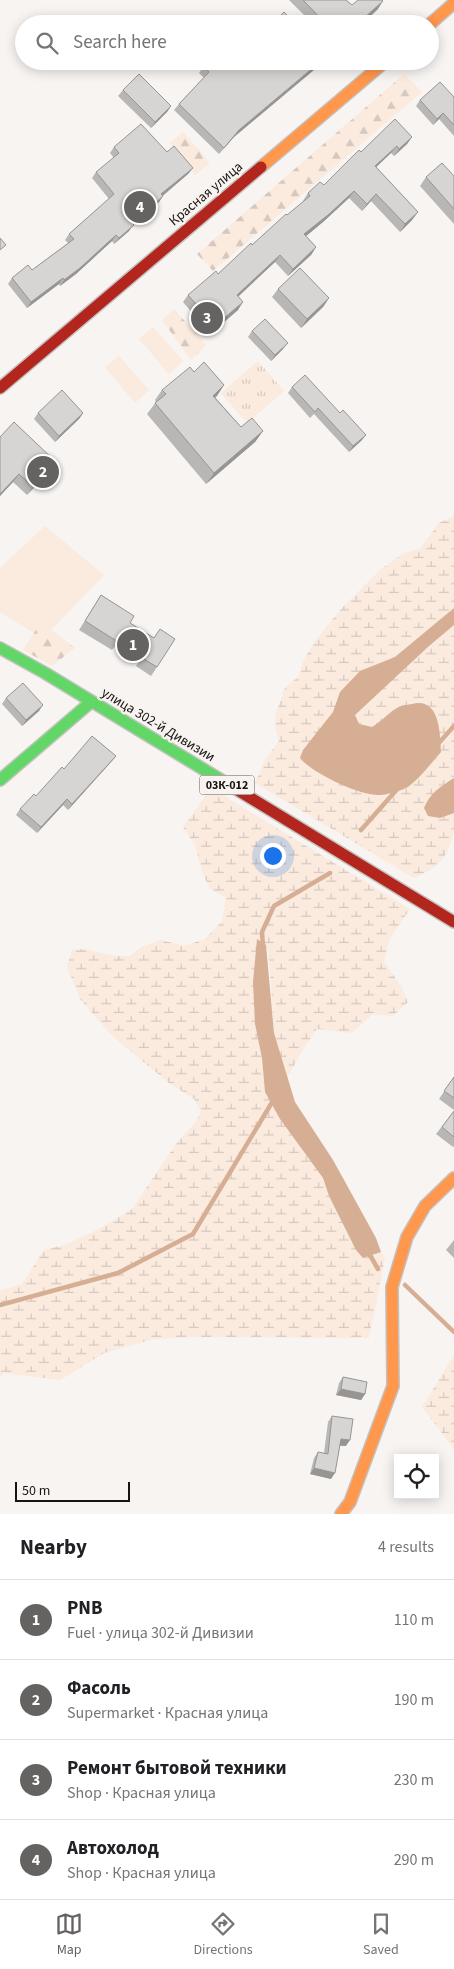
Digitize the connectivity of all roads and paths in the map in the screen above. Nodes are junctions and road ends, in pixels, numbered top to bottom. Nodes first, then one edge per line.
1 (454, 4) edge
2 (439, 16) edge
3 (375, 70) edge
4 (0, 388) edge
5 (0, 648) edge
6 (91, 702) junction
7 (0, 780) edge
8 (454, 922) edge
9 (454, 1178) edge
10 (341, 1514) edge

1 - 2 street
3 - 4 street, Красная улица
5 - 6 street, улица 302-й Дивизии / 03К-012
6 - 7 street
6 - 8 street, улица 302-й Дивизии / 03К-012
9 - 10 street

